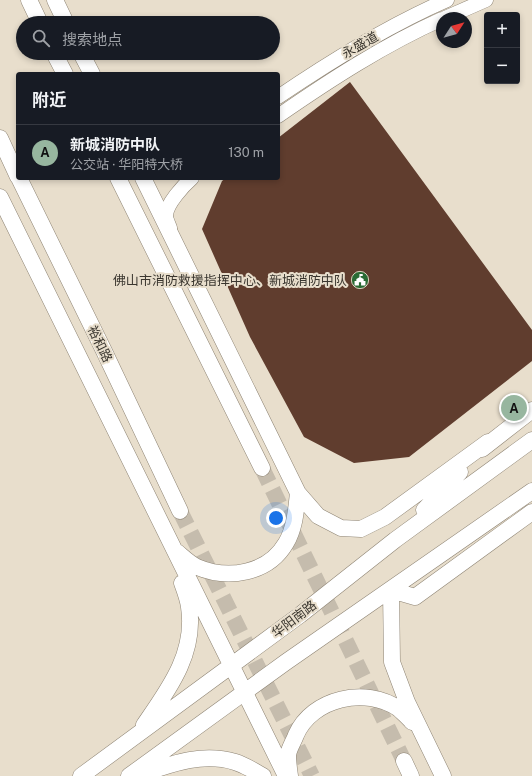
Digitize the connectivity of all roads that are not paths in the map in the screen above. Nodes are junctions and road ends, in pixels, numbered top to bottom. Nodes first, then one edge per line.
1 (29, 0) edge
2 (55, 0) edge
3 (447, 0) edge
4 (486, 0) edge
5 (459, 12) edge
6 (37, 16) edge
7 (63, 16) edge
8 (436, 22) edge
9 (58, 60) edge
10 (85, 60) edge
11 (64, 72) edge
12 (91, 72) edge
13 (280, 96) edge
14 (280, 115) edge
15 (0, 138) edge
16 (16, 173) edge
17 (19, 180) edge
18 (119, 180) edge
19 (144, 180) edge
20 (190, 180) edge
21 (0, 198) edge
22 (174, 240) junction
23 (532, 410) edge
24 (532, 440) edge
25 (488, 442) junction
26 (262, 468) tunnel mouth
27 (298, 493) junction
28 (529, 493) edge
29 (180, 511) tunnel mouth
30 (532, 512) edge
31 (395, 540) junction
32 (173, 549) junction
33 (391, 590) junction
34 (232, 665) junction
35 (246, 692) junction
36 (419, 728) junction
37 (136, 736) junction
38 (404, 761) tunnel mouth
39 (81, 776) edge
40 (129, 776) edge
41 (138, 776) edge
42 (263, 776) edge
43 (286, 776) edge
44 (290, 776) edge
45 (411, 776) edge
46 (443, 776) edge

1 - 6 main road
2 - 7 main road
3 - 13 street, 永盛道
4 - 5 street
8 - 14 street, 永盛道
9 - 11 main road
10 - 12 main road
15 - 16 main road, 裕和路
17 - 29 main road, 裕和路
18 - 26 main road
19 - 22 main road
20 - 22 street
21 - 32 main road
22 - 27 main road
23 - 25 main road
24 - 31 main road, 华阳南路
25 - 27 main road
25 - 31 main road
27 - 32 main road
28 - 33 main road
30 - 33 main road
31 - 34 main road, 华阳南路
32 - 34 main road
32 - 37 main road
33 - 35 main road
33 - 36 main road
34 - 35 main road
34 - 37 main road, 华阳南路
35 - 40 main road
35 - 43 main road
36 - 44 main road
36 - 46 main road
37 - 39 main road, 华阳南路
38 - 45 main road
41 - 42 main road

